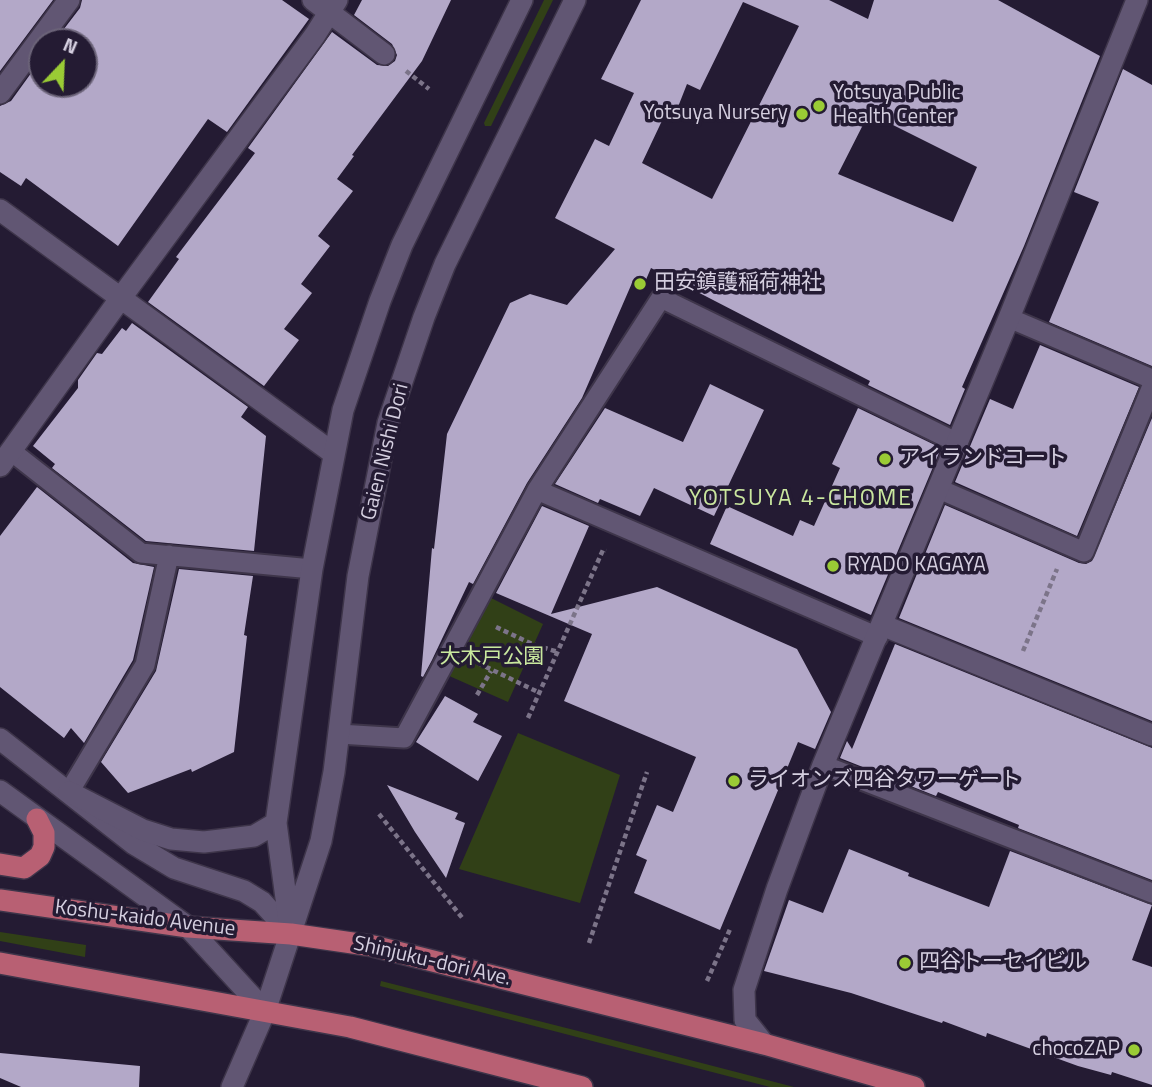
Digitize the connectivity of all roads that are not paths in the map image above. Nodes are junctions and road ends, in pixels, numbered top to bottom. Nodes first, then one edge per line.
1 (69, 0) edge
2 (522, 0) edge
3 (575, 0) edge
4 (1137, 0) edge
5 (326, 4) edge
6 (384, 54) dead end
7 (0, 93) edge
8 (0, 210) edge
9 (120, 299) junction
10 (1009, 318) junction
11 (1152, 379) edge
12 (1152, 386) edge
13 (958, 443) junction
14 (333, 453) junction
15 (6, 458) edge
16 (939, 489) junction
17 (537, 490) junction
18 (169, 555) junction
19 (312, 569) junction
20 (880, 631) junction
21 (339, 734) junction
22 (1152, 735) edge
23 (0, 739) edge
24 (823, 765) junction
25 (0, 791) edge
26 (69, 792) junction
27 (37, 818) junction
28 (276, 823) junction
29 (0, 864) edge
30 (1152, 893) edge
31 (0, 900) edge
32 (188, 927) junction
33 (291, 934) junction
34 (2, 968) edge
35 (265, 1011) junction
36 (764, 1044) junction
37 (232, 1087) edge
38 (582, 1087) edge
39 (914, 1087) edge

1 - 7 street
2 - 14 street, Gaien Nishi Dori
3 - 21 street, Gaien Nishi Dori
4 - 10 street
5 - 6 street
5 - 9 street
8 - 9 street
9 - 14 street
9 - 15 street
10 - 11 lane
10 - 13 street
12 - 16 lane
13 - 16 street
13 - 17 lane
14 - 19 street, Gaien Nishi Dori
15 - 18 lane
16 - 20 street
17 - 20 lane
17 - 21 lane
18 - 19 lane
18 - 26 lane
19 - 28 street, Gaien Nishi Dori
20 - 22 street
20 - 24 street
21 - 33 street, Gaien Nishi Dori
23 - 26 street
24 - 30 lane
24 - 36 street
25 - 27 street
26 - 28 street
26 - 33 street
27 - 29 highway
27 - 32 street
28 - 33 street, Gaien Nishi Dori
31 - 32 highway, Koshu-kaido Avenue
32 - 33 highway, Koshu-kaido Avenue
32 - 35 street
33 - 35 street, Gaien Nishi Dori
33 - 36 highway, Shinjuku-dori Ave.
34 - 35 highway
35 - 37 street, Gaien Nishi Dori
35 - 38 highway
36 - 39 highway, Shinjuku-dori Ave.

